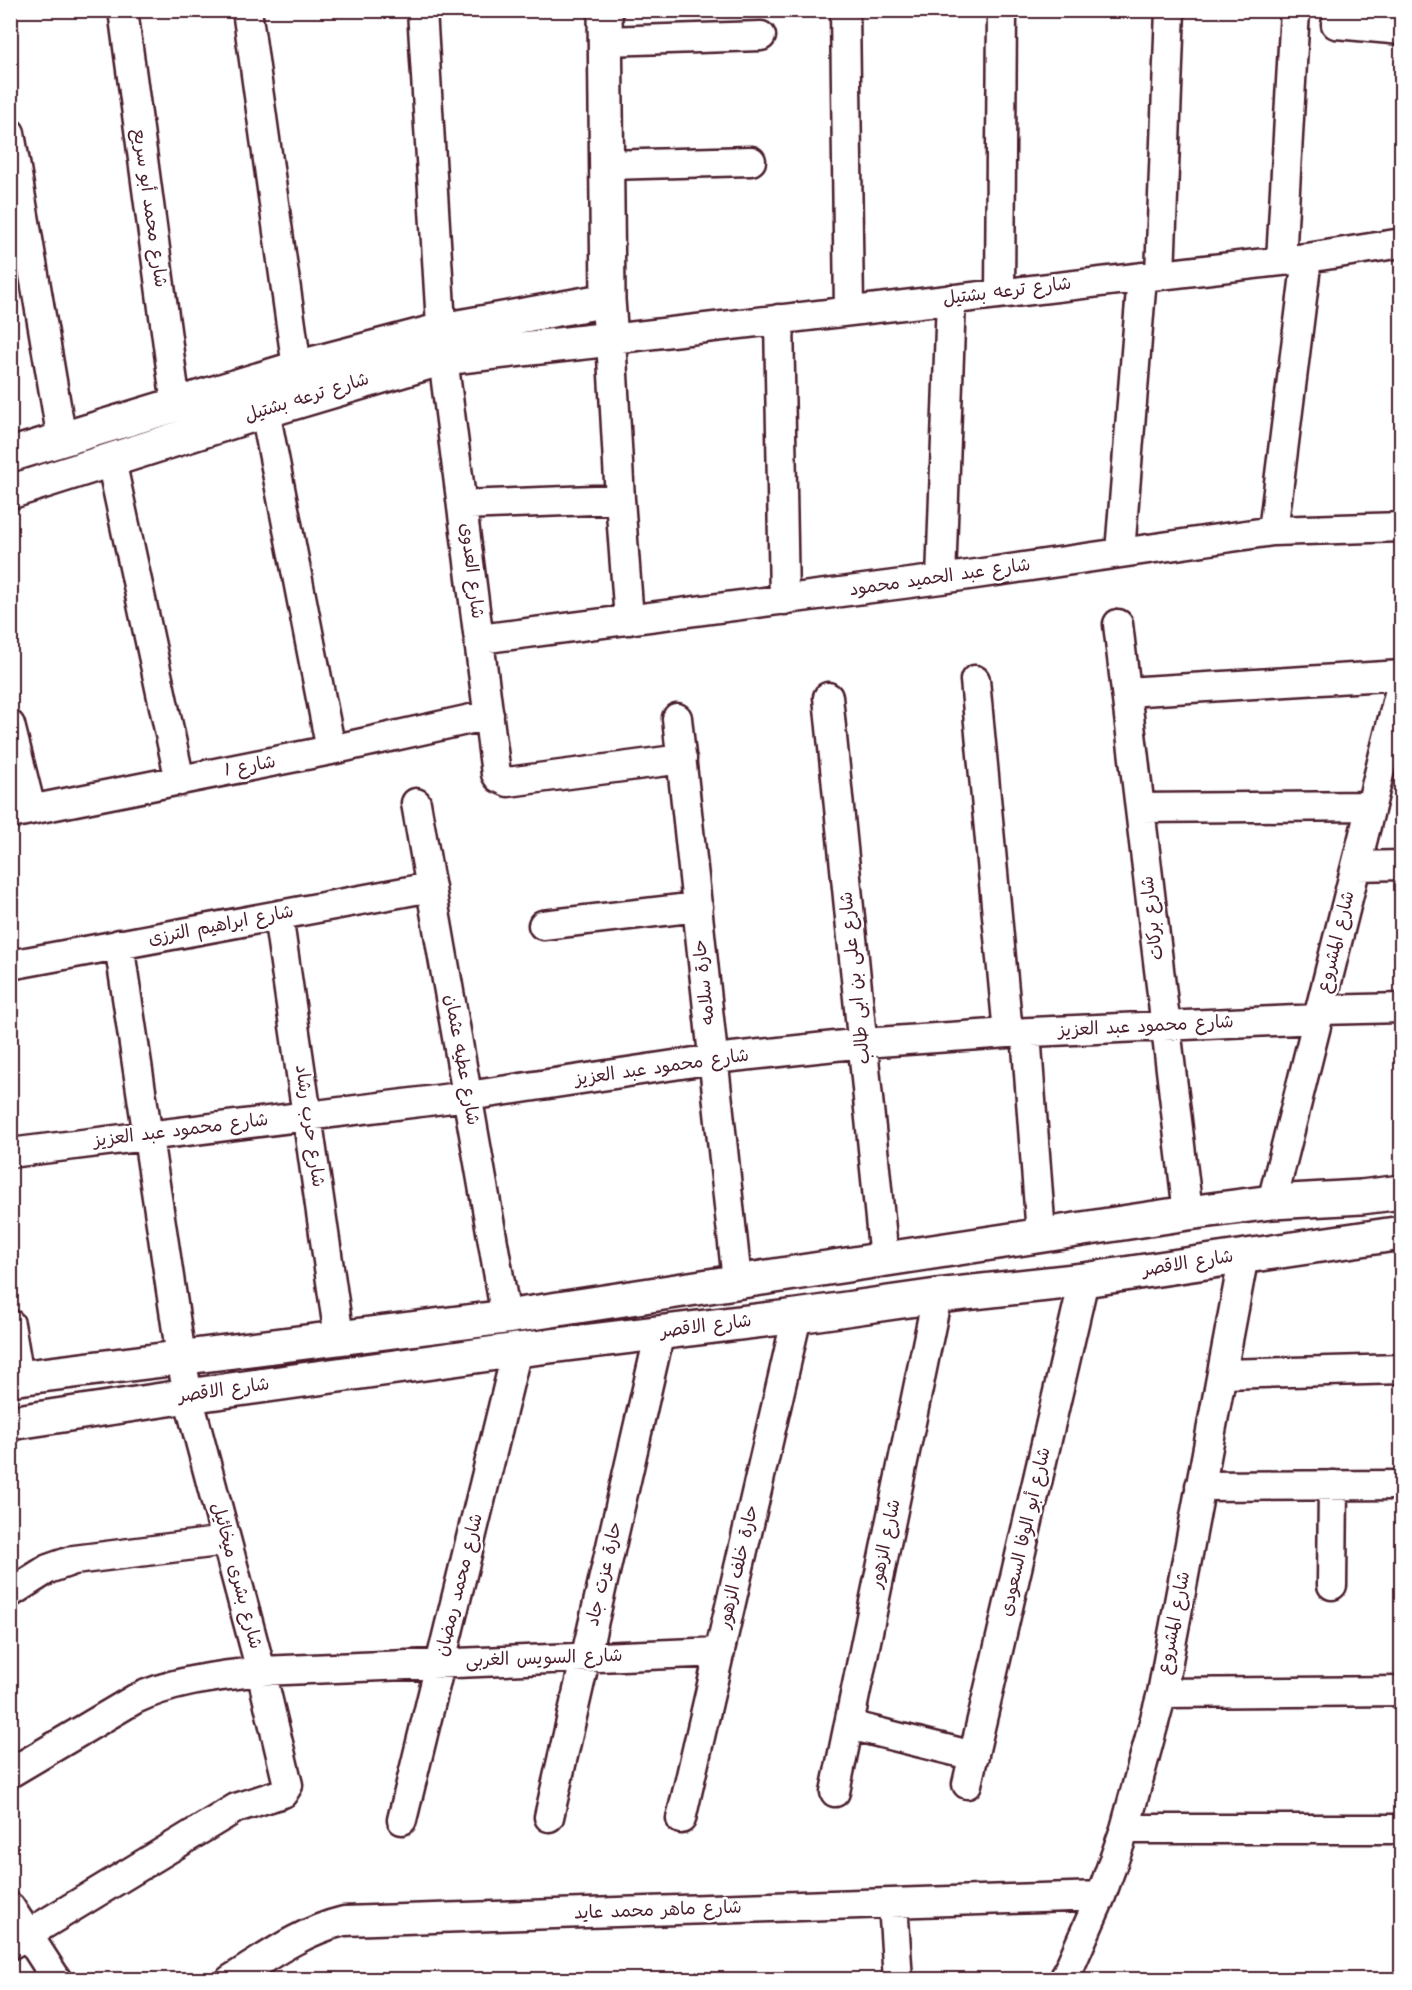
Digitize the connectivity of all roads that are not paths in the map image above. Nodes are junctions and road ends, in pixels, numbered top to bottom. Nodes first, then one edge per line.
1 (123, 10) edge
2 (247, 10) edge
3 (422, 10) edge
4 (845, 10) edge
5 (1002, 10) edge
6 (1170, 10) edge
7 (1295, 10) edge
8 (1336, 24) dead end
9 (605, 26) edge
10 (1401, 30) edge
11 (761, 36) dead end
12 (10, 134) edge
13 (751, 161) dead end
14 (607, 165) junction
15 (1401, 243) edge
16 (1294, 260) junction
17 (1151, 276) junction
18 (1000, 293) junction
19 (951, 299) junction
20 (608, 300) junction
21 (849, 310) junction
22 (779, 319) junction
23 (611, 339) junction
24 (442, 344) junction
25 (297, 368) junction
26 (176, 405) junction
27 (265, 411) junction
28 (62, 440) junction
29 (10, 454) edge
30 (111, 460) junction
31 (10, 492) edge
32 (620, 500) junction
33 (462, 505) junction
34 (1401, 527) edge
35 (1273, 531) junction
36 (1120, 552) junction
37 (941, 579) junction
38 (784, 600) junction
39 (629, 620) junction
40 (1118, 624) dead end
41 (480, 639) junction
42 (975, 680) dead end
43 (1401, 684) edge
44 (1126, 692) junction
45 (828, 697) dead end
46 (489, 715) junction
47 (677, 718) dead end
48 (10, 725) edge
49 (331, 750) junction
50 (682, 759) junction
51 (1390, 776) edge
52 (180, 780) junction
53 (416, 803) dead end
54 (1371, 806) junction
55 (1140, 808) junction
56 (21, 812) edge
57 (1401, 865) edge
58 (1356, 867) junction
59 (431, 887) junction
60 (698, 908) junction
61 (278, 915) junction
62 (543, 925) dead end
63 (119, 944) junction
64 (10, 965) edge
65 (1401, 1008) edge
66 (1319, 1015) junction
67 (1166, 1026) junction
68 (1017, 1033) junction
69 (863, 1043) junction
70 (714, 1059) junction
71 (468, 1096) junction
72 (307, 1116) junction
73 (147, 1136) junction
74 (10, 1153) edge
75 (1401, 1192) edge
76 (1272, 1202) junction
77 (1188, 1213) junction
78 (1401, 1233) edge
79 (1041, 1235) junction
80 (1244, 1255) junction
81 (884, 1259) junction
82 (1084, 1280) junction
83 (737, 1281) junction
84 (938, 1296) junction
85 (797, 1316) junction
86 (506, 1317) junction
87 (10, 1324) edge
88 (660, 1332) junction
89 (339, 1337) junction
90 (517, 1350) junction
91 (181, 1357) junction
92 (1401, 1369) edge
93 (1221, 1374) junction
94 (15, 1378) edge
95 (188, 1396) junction
96 (10, 1423) edge
97 (1334, 1485) junction
98 (1401, 1485) edge
99 (1200, 1486) junction
100 (226, 1541) junction
101 (1332, 1585) dead end
102 (10, 1593) edge
103 (720, 1652) junction
104 (586, 1658) junction
105 (441, 1662) junction
106 (261, 1671) junction
107 (1401, 1691) edge
108 (1162, 1693) junction
109 (849, 1725) junction
110 (974, 1756) junction
111 (10, 1773) edge
112 (967, 1784) dead end
113 (835, 1792) dead end
114 (549, 1817) dead end
115 (681, 1819) dead end
116 (402, 1820) dead end
117 (1125, 1829) junction
118 (1401, 1829) edge
119 (1101, 1896) junction
120 (893, 1903) junction
121 (10, 1907) edge
122 (19, 1940) edge
123 (57, 1980) edge
124 (230, 1980) edge
125 (898, 1980) edge
126 (1064, 1980) edge

1 - 26 street, شارع محمد أبو سريع
2 - 25 street
3 - 24 street, شارع العدوى
4 - 21 street
5 - 18 street
6 - 17 street
7 - 16 street
8 - 10 street
9 - 11 street
9 - 14 street
12 - 28 street
13 - 14 street
14 - 20 street
15 - 16 street, شارع ترعه بشتيل
16 - 17 street, شارع ترعه بشتيل
16 - 35 street
17 - 18 street, شارع ترعه بشتيل
17 - 36 street
18 - 19 street, شارع ترعه بشتيل
19 - 21 street, شارع ترعه بشتيل
19 - 37 street
20 - 23 street
20 - 24 street, شارع ترعه بشتيل
21 - 22 street, شارع ترعه بشتيل
22 - 23 street, شارع ترعه بشتيل
22 - 38 street
23 - 24 street, شارع ترعه بشتيل
23 - 32 street
24 - 25 street, شارع ترعه بشتيل
24 - 27 street, شارع ترعه بشتيل
24 - 33 street, شارع العدوى
25 - 26 street, شارع ترعه بشتيل
26 - 28 street, شارع ترعه بشتيل
27 - 30 street, شارع ترعه بشتيل
27 - 49 street
28 - 29 street, شارع ترعه بشتيل
30 - 31 street, شارع ترعه بشتيل
30 - 52 street
32 - 33 street
32 - 39 street
33 - 41 street, شارع العدوى
34 - 35 street, شارع عبد الحميد محمود
35 - 36 street, شارع عبد الحميد محمود
36 - 37 street, شارع عبد الحميد محمود
37 - 38 street, شارع عبد الحميد محمود
38 - 39 street, شارع عبد الحميد محمود
39 - 41 street, شارع عبد الحميد محمود
40 - 44 street, شارع بركات
41 - 46 street, شارع العدوى
42 - 68 street
43 - 44 street
43 - 51 street, شارع المشروع
44 - 55 street, شارع بركات
45 - 69 street, شارع على بن ابى طالب
46 - 49 street, شارع 1
46 - 50 street, شارع العدوى
47 - 50 street, حارة سلامه
48 - 56 street
49 - 52 street, شارع 1
50 - 60 street, حارة سلامه
51 - 54 street, شارع المشروع
52 - 56 street, شارع 1
53 - 59 street, شارع عطيه عثمان
54 - 55 street
54 - 58 street, شارع المشروع
55 - 67 street, شارع بركات
57 - 58 street
58 - 66 street, شارع المشروع
59 - 61 street, شارع ابراهيم الترزى
59 - 71 street, شارع عطيه عثمان
60 - 62 street
60 - 70 street, حارة سلامه
61 - 63 street, شارع ابراهيم الترزى
61 - 72 street, شارع حرب رشاد
63 - 64 street, شارع ابراهيم الترزى
63 - 73 street, شارع بشرى ميخائيل
65 - 66 street, شارع محمود عبد العزيز
66 - 67 street, شارع محمود عبد العزيز
66 - 76 street, شارع المشروع
67 - 68 street, شارع محمود عبد العزيز
67 - 77 street, شارع بركات
68 - 69 street, شارع محمود عبد العزيز
68 - 79 street
69 - 70 street, شارع محمود عبد العزيز
69 - 81 street, شارع على بن ابى طالب
70 - 71 street, شارع محمود عبد العزيز
70 - 83 street, حارة سلامه
71 - 72 street, شارع محمود عبد العزيز
71 - 86 street, شارع عطيه عثمان
72 - 73 street, شارع محمود عبد العزيز
72 - 89 street, شارع حرب رشاد
73 - 74 street, شارع محمود عبد العزيز
73 - 91 street, شارع بشرى ميخائيل
75 - 76 street
76 - 77 street
77 - 79 street
78 - 80 street, شارع الاقصر
79 - 81 street
80 - 82 street, شارع الاقصر
80 - 93 street, شارع المشروع
81 - 83 street
82 - 84 street, شارع الاقصر
82 - 110 street, شارع أبو الوفا السعودى
83 - 86 street
84 - 85 street, شارع الاقصر
84 - 109 street, شارع الزهور
85 - 88 street, شارع الاقصر
85 - 103 street, حارة خلف الزهور
86 - 89 street
87 - 94 street
88 - 90 street, شارع الاقصر
88 - 104 street, حارة عزت جاد
89 - 91 street
90 - 95 street, شارع الاقصر
90 - 105 street, شارع محمد رمضان
91 - 94 street
91 - 95 street, شارع بشرى ميخائيل
92 - 93 street
93 - 99 street, شارع المشروع
95 - 96 street, شارع الاقصر
95 - 100 street, شارع بشرى ميخائيل
97 - 98 street
97 - 99 street
97 - 101 street
99 - 108 street, شارع المشروع
100 - 102 street
100 - 106 street, شارع بشرى ميخائيل
103 - 104 street, شارع السويس الغربى
103 - 115 street, حارة خلف الزهور
104 - 105 street, شارع السويس الغربى
104 - 114 street, حارة عزت جاد
105 - 106 street, شارع السويس الغربى
105 - 116 street, شارع محمد رمضان
106 - 111 street, شارع السويس الغربى
106 - 122 street, شارع بشرى ميخائيل
107 - 108 street
108 - 117 street, شارع المشروع
109 - 110 street
109 - 113 street, شارع الزهور
110 - 112 street, شارع أبو الوفا السعودى
117 - 118 street
117 - 119 street, شارع المشروع
119 - 120 street, شارع ماهر محمد عايد
119 - 126 street, شارع المشروع
120 - 124 street, شارع ماهر محمد عايد
120 - 125 street
121 - 122 street
122 - 123 street

